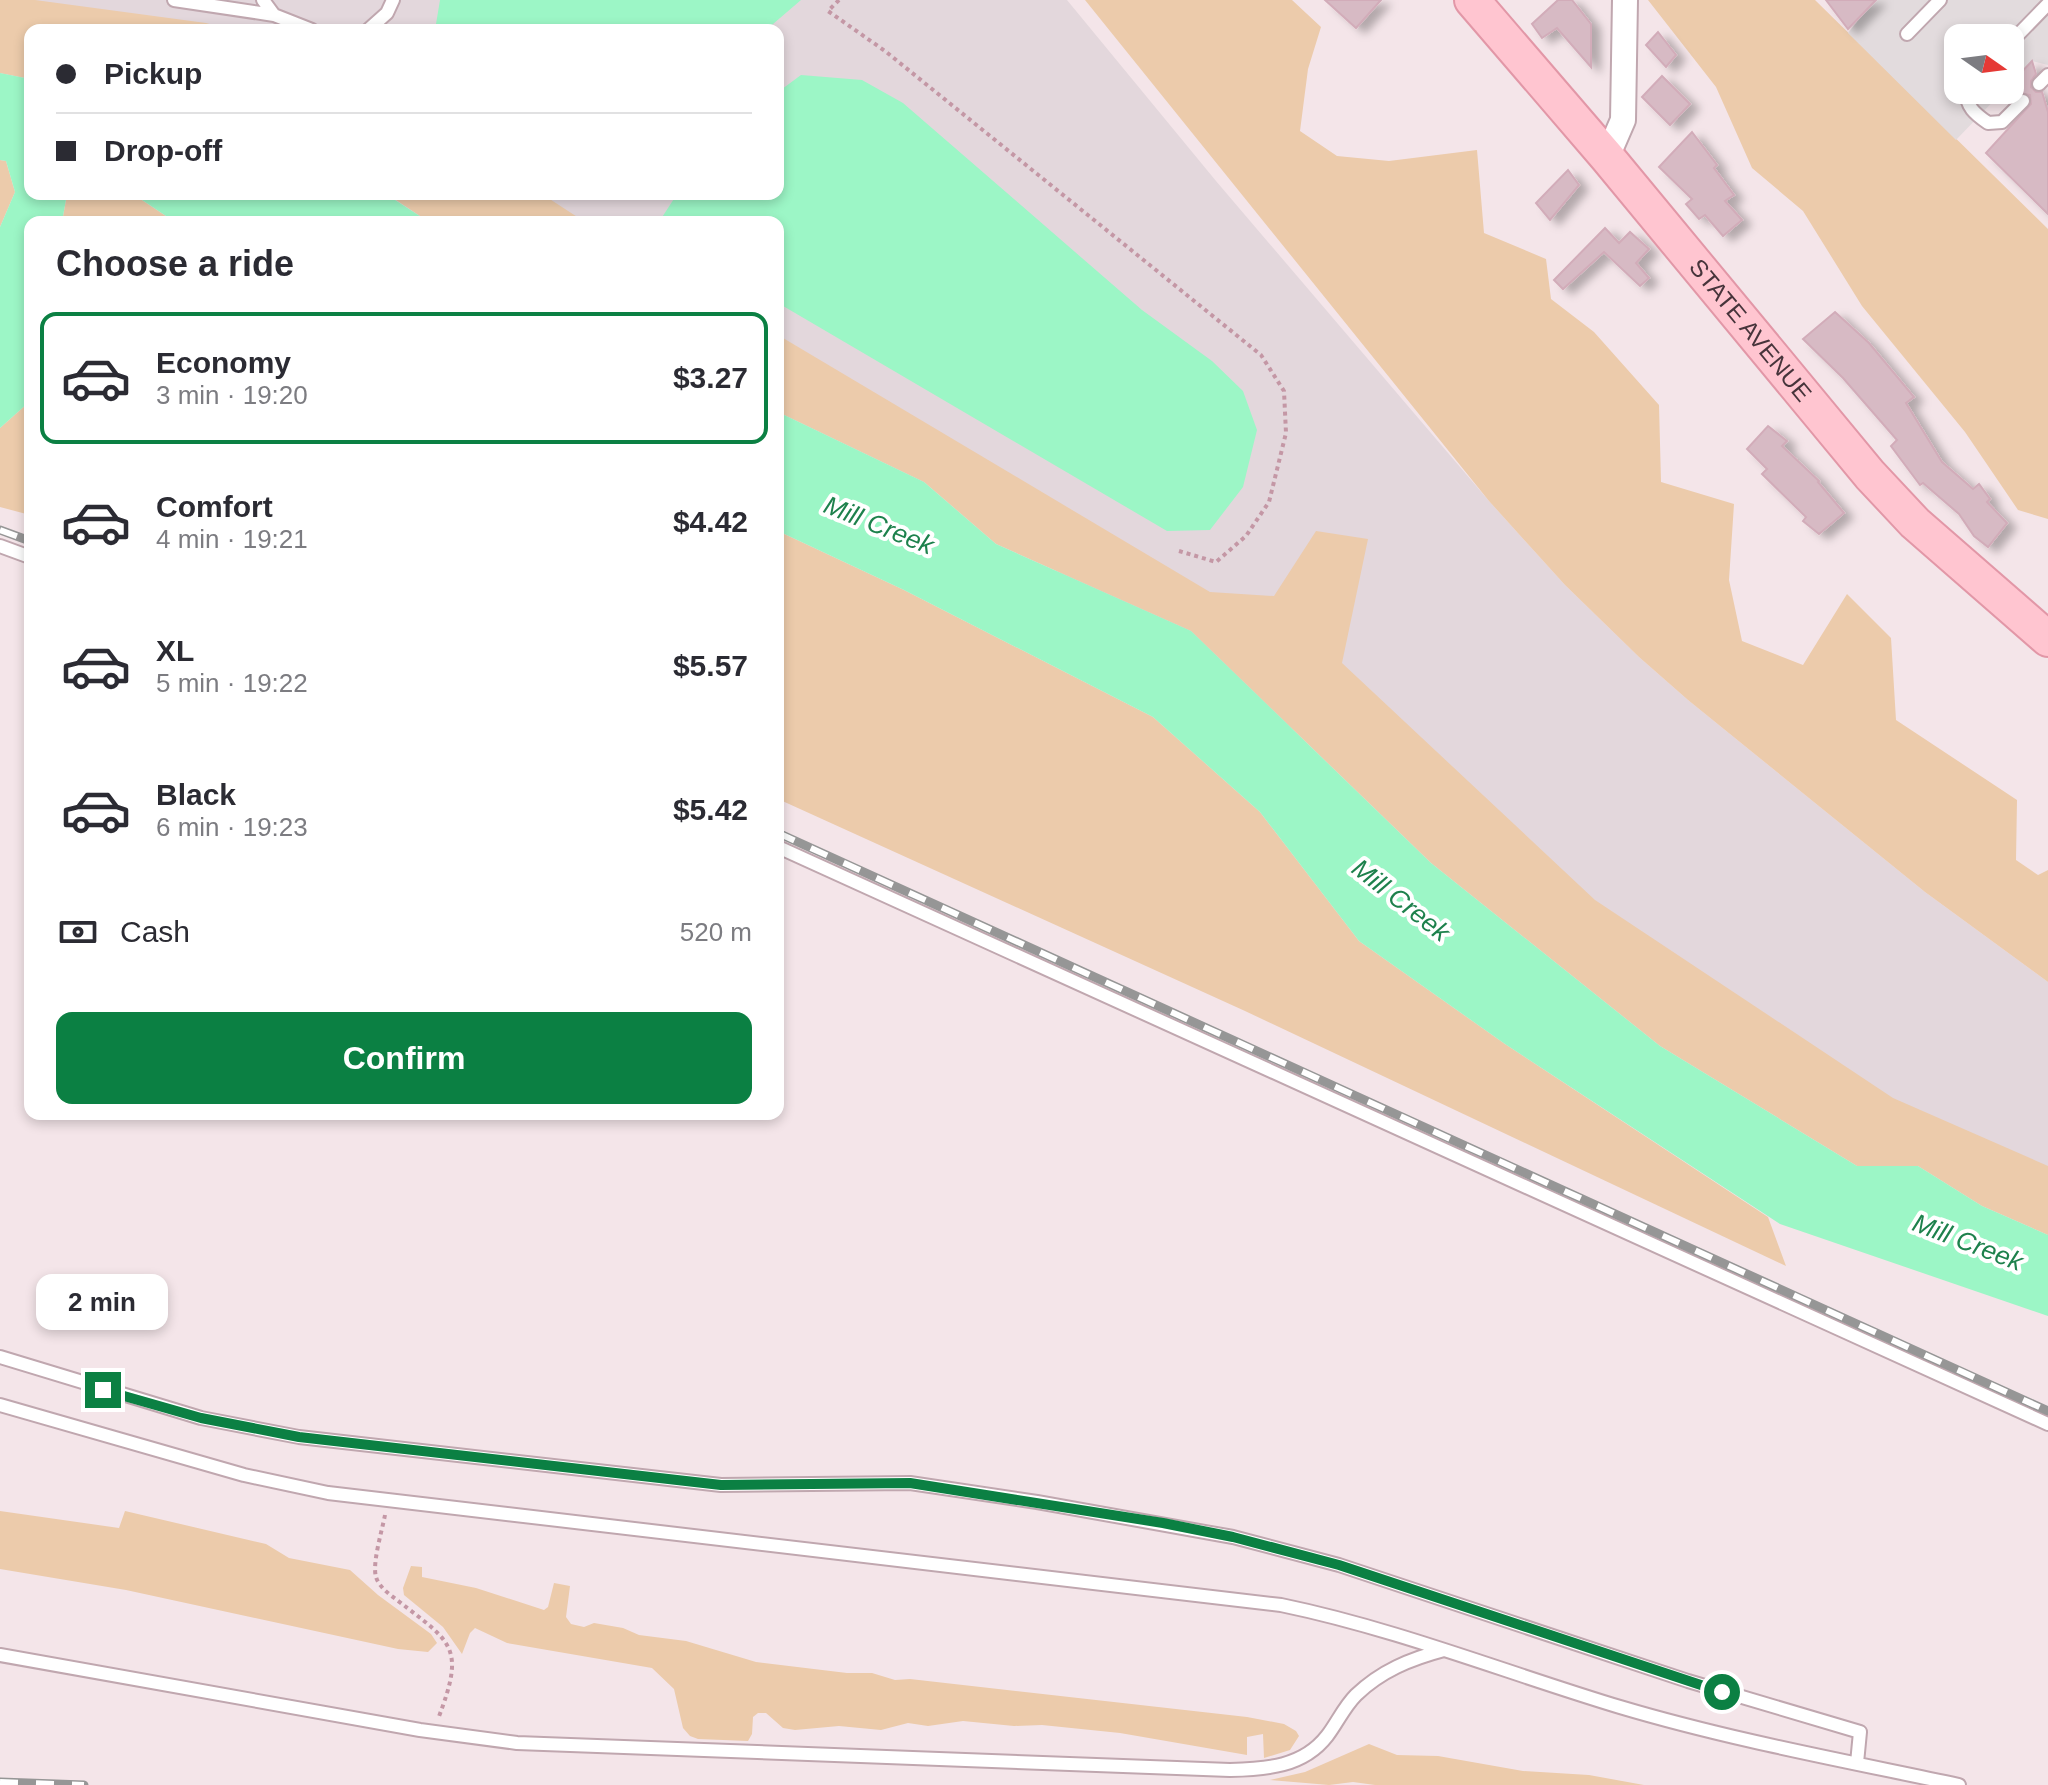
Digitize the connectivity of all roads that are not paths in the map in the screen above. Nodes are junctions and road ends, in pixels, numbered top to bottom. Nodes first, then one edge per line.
1 (174, 0) edge
2 (263, 0) edge
3 (393, 0) edge
4 (1472, 0) edge
5 (1625, 0) edge
6 (1940, 0) edge
7 (2048, 4) edge
8 (274, 15) junction
9 (297, 24) edge
10 (375, 24) edge
11 (2024, 29) edge
12 (1907, 34) dead end
13 (1968, 104) edge
14 (2020, 104) edge
15 (1607, 157) junction
16 (0, 546) edge
17 (24, 555) edge
18 (2048, 639) edge
19 (784, 850) edge
20 (0, 1357) edge
21 (0, 1405) edge
22 (2048, 1424) edge
23 (1444, 1650) junction
24 (0, 1655) edge
25 (1857, 1763) junction
26 (1959, 1785) edge

1 - 8 lane
2 - 8 lane
3 - 10 lane
4 - 15 main road, STATE AVENUE
5 - 15 street
6 - 12 lane
7 - 11 lane
8 - 9 lane
13 - 14 lane
15 - 18 main road, STATE AVENUE
16 - 17 lane
19 - 22 lane
20 - 25 lane
21 - 23 lane
23 - 24 lane
23 - 25 lane
25 - 26 lane

